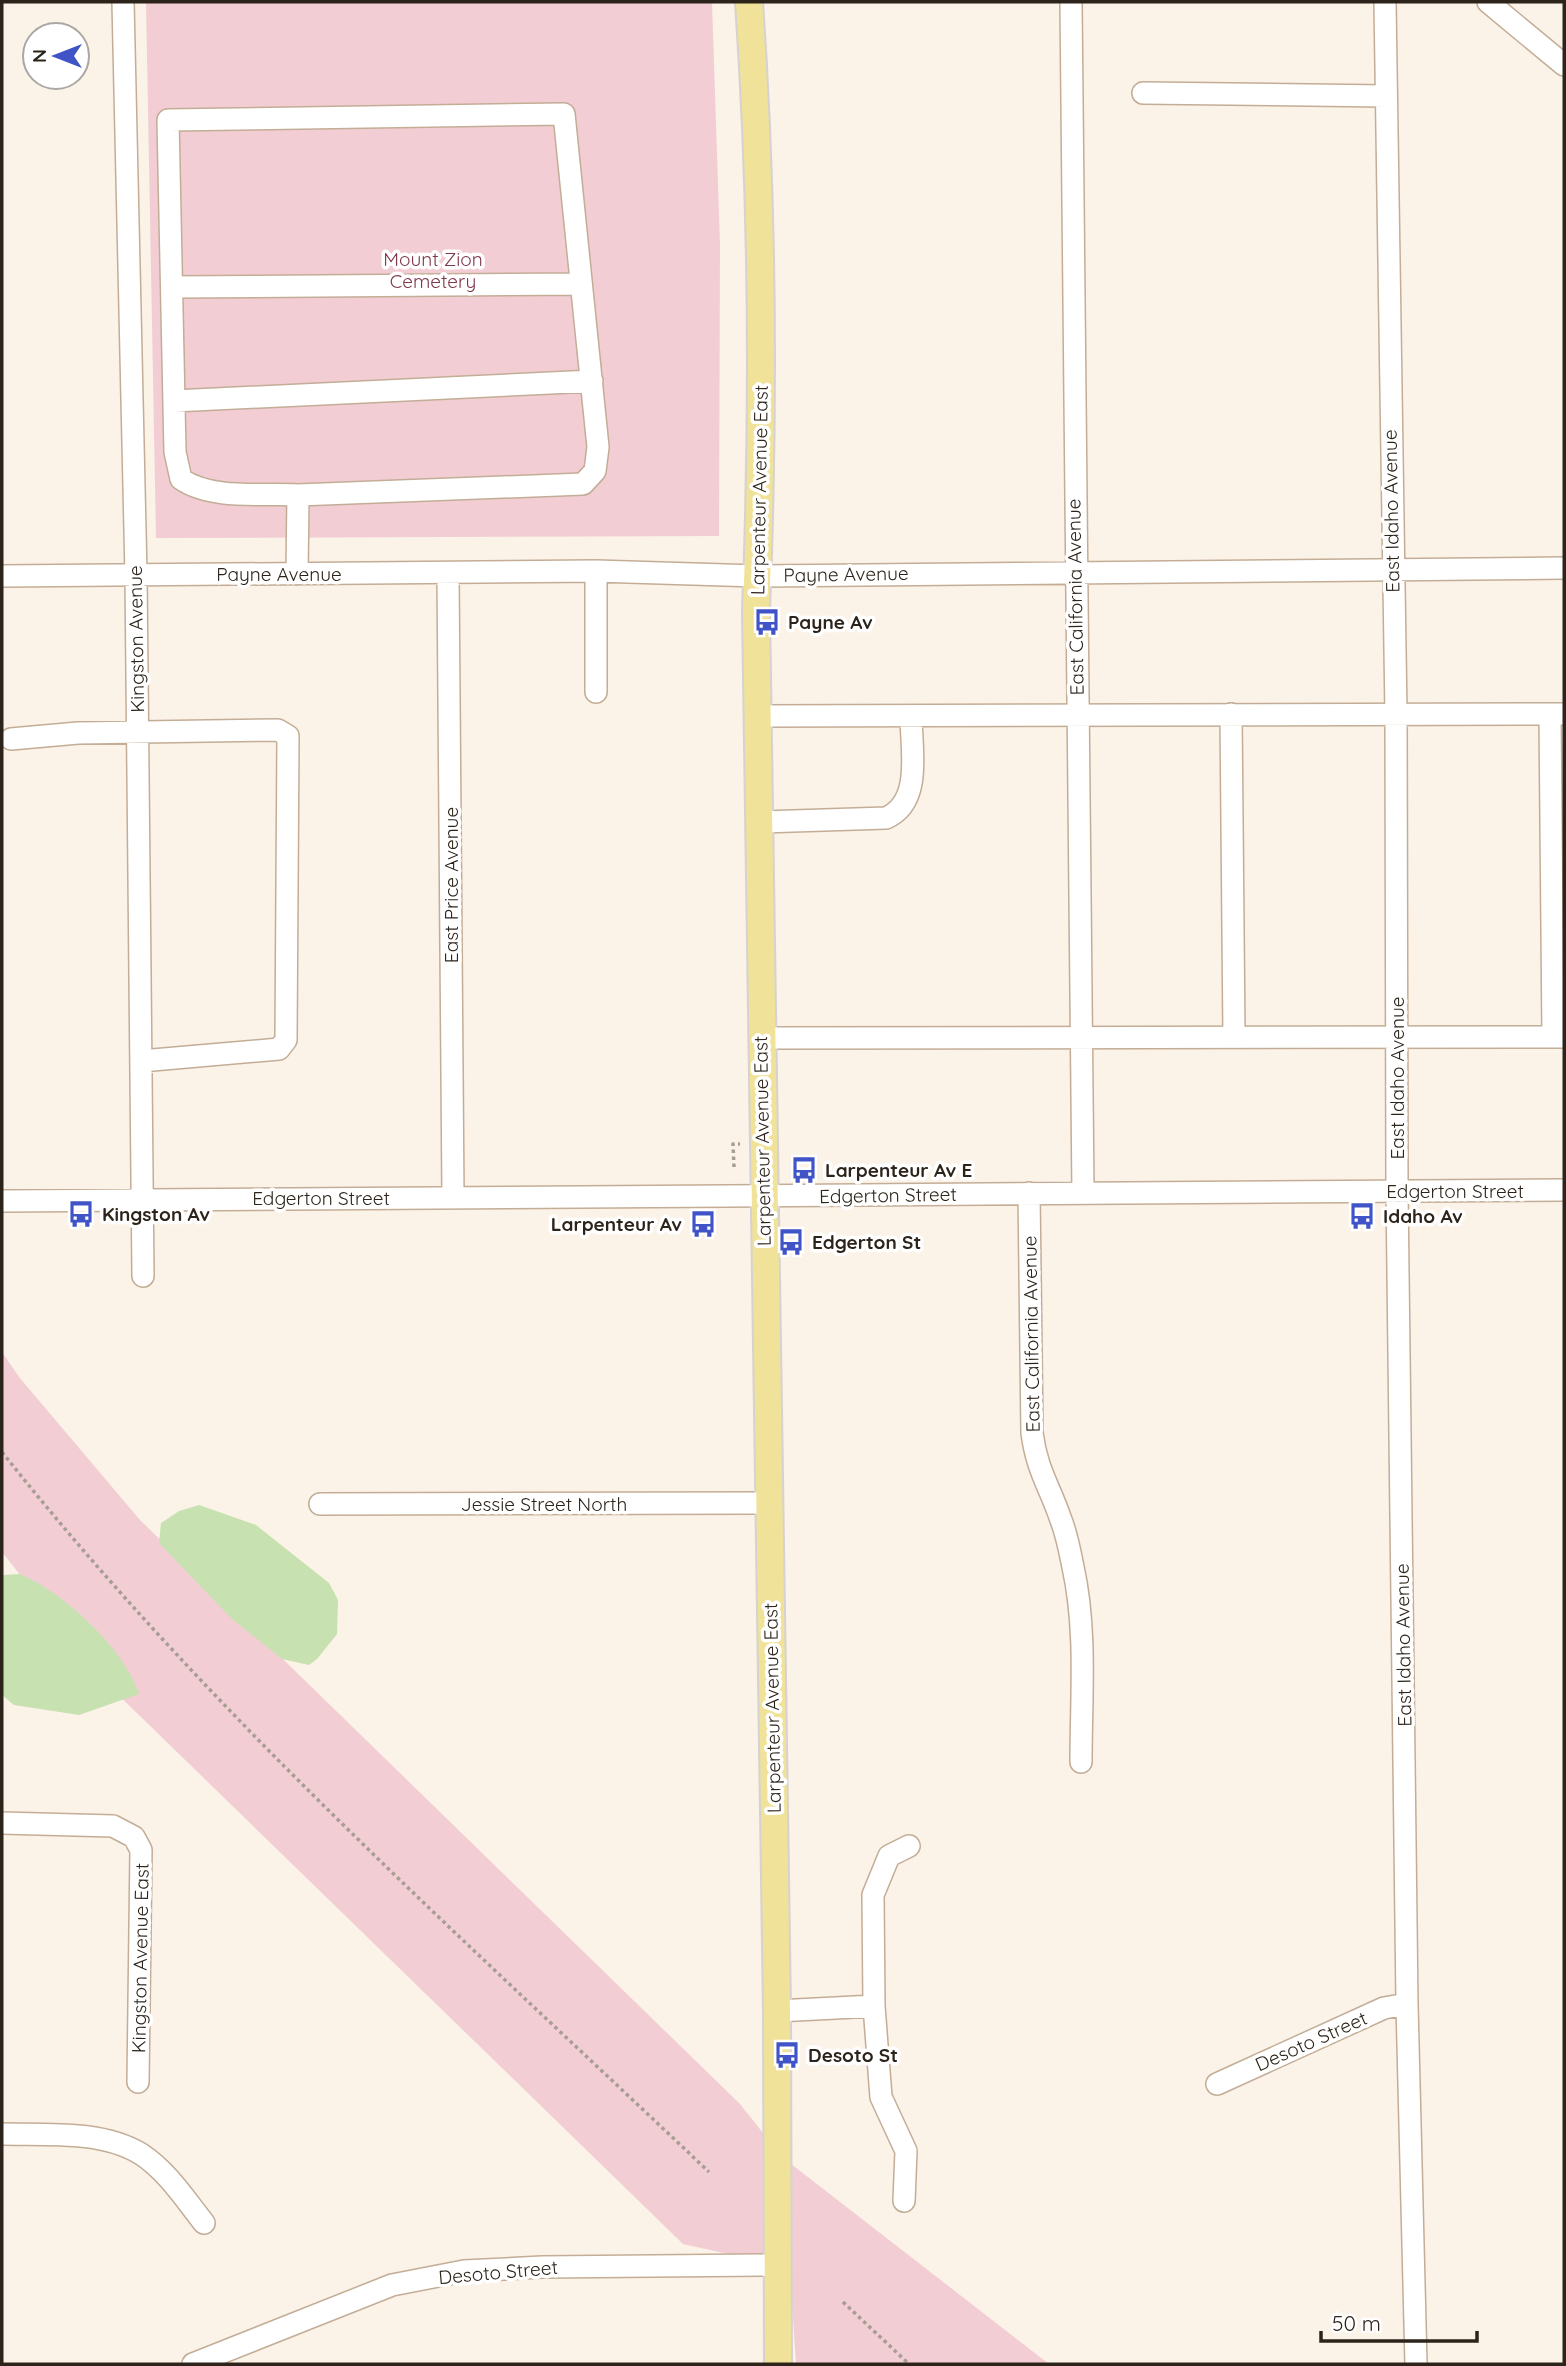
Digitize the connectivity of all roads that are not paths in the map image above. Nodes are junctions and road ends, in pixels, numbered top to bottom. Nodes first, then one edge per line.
1 (122, 2) edge
2 (749, 2) edge
3 (1071, 2) edge
4 (1385, 2) edge
5 (1488, 2) edge
6 (1564, 65) edge
7 (1143, 93) dead end
8 (1386, 96) junction
9 (581, 284) junction
10 (172, 287) junction
11 (592, 382) junction
12 (174, 401) junction
13 (298, 495) junction
14 (1564, 568) edge
15 (1392, 569) junction
16 (1075, 570) junction
17 (596, 571) junction
18 (448, 573) junction
19 (297, 574) junction
20 (136, 575) junction
21 (2, 576) edge
22 (758, 576) junction
23 (596, 692) dead end
24 (1077, 713) junction
25 (1231, 714) junction
26 (1396, 714) junction
27 (1557, 714) edge
28 (757, 716) junction
29 (911, 716) junction
30 (137, 732) junction
31 (11, 740) dead end
32 (758, 822) junction
33 (1397, 1036) junction
34 (1081, 1037) junction
35 (1234, 1037) junction
36 (1558, 1037) edge
37 (761, 1038) junction
38 (141, 1061) junction
39 (1564, 1190) edge
40 (1397, 1191) junction
41 (1029, 1193) junction
42 (1083, 1193) junction
43 (763, 1196) junction
44 (453, 1197) junction
45 (142, 1199) junction
46 (2, 1201) edge
47 (143, 1276) dead end
48 (768, 1503) junction
49 (320, 1504) dead end
50 (1081, 1762) dead end
51 (2, 1823) edge
52 (909, 1846) dead end
53 (1408, 2004) junction
54 (874, 2006) junction
55 (777, 2011) junction
56 (138, 2082) dead end
57 (1217, 2084) dead end
58 (2, 2134) edge
59 (904, 2201) dead end
60 (204, 2223) dead end
61 (777, 2265) junction
62 (193, 2364) edge
63 (778, 2364) edge
64 (1416, 2364) edge

1 - 20 street, Kingston Avenue
2 - 22 main road, Larpenteur Avenue East
3 - 16 street, East California Avenue
4 - 8 street, East Idaho Avenue
5 - 6 street
7 - 8 street
8 - 15 street, East Idaho Avenue
9 - 10 street
9 - 10 street
9 - 11 street
10 - 12 street
11 - 12 street
11 - 13 street
12 - 13 street
13 - 19 street
14 - 15 street, Payne Avenue
15 - 16 street, Payne Avenue
15 - 26 street, East Idaho Avenue
16 - 22 street, Payne Avenue
16 - 24 street, East California Avenue
17 - 18 street, Payne Avenue
17 - 22 street, Payne Avenue
17 - 23 street
18 - 19 street, Payne Avenue
18 - 44 street, East Price Avenue
19 - 20 street, Payne Avenue
20 - 21 street, Payne Avenue
20 - 30 street, Kingston Avenue
22 - 28 main road, Larpenteur Avenue East
24 - 25 street
24 - 29 street
24 - 34 street, East California Avenue
25 - 26 street
25 - 35 street
26 - 27 street
26 - 33 street, East Idaho Avenue
27 - 36 street
28 - 29 street
28 - 32 main road, Larpenteur Avenue East
29 - 32 street
30 - 31 street
30 - 38 street, Kingston Avenue
30 - 38 street
32 - 37 main road, Larpenteur Avenue East
33 - 35 street
33 - 36 street
33 - 40 street, East Idaho Avenue
34 - 35 street
34 - 37 street
34 - 42 street, East California Avenue
37 - 43 main road, Larpenteur Avenue East
38 - 45 street, Kingston Avenue
39 - 40 street, Edgerton Street
40 - 42 street, Edgerton Street
40 - 53 street, East Idaho Avenue
41 - 42 street, Edgerton Street
41 - 43 street, Edgerton Street
41 - 50 street, East California Avenue
43 - 44 street, Edgerton Street
43 - 48 main road, Larpenteur Avenue East
44 - 45 street, Edgerton Street
45 - 46 street, Edgerton Street
45 - 47 street, Kingston Avenue
48 - 49 street, Jessie Street North
48 - 55 main road, Larpenteur Avenue East
51 - 56 street, Kingston Avenue East
52 - 54 street
53 - 57 street, Desoto Street
53 - 64 street, East Idaho Avenue
54 - 55 street
54 - 59 street
55 - 61 main road, Larpenteur Avenue East
58 - 60 street
61 - 62 street, Desoto Street
61 - 63 main road, Larpenteur Avenue East

